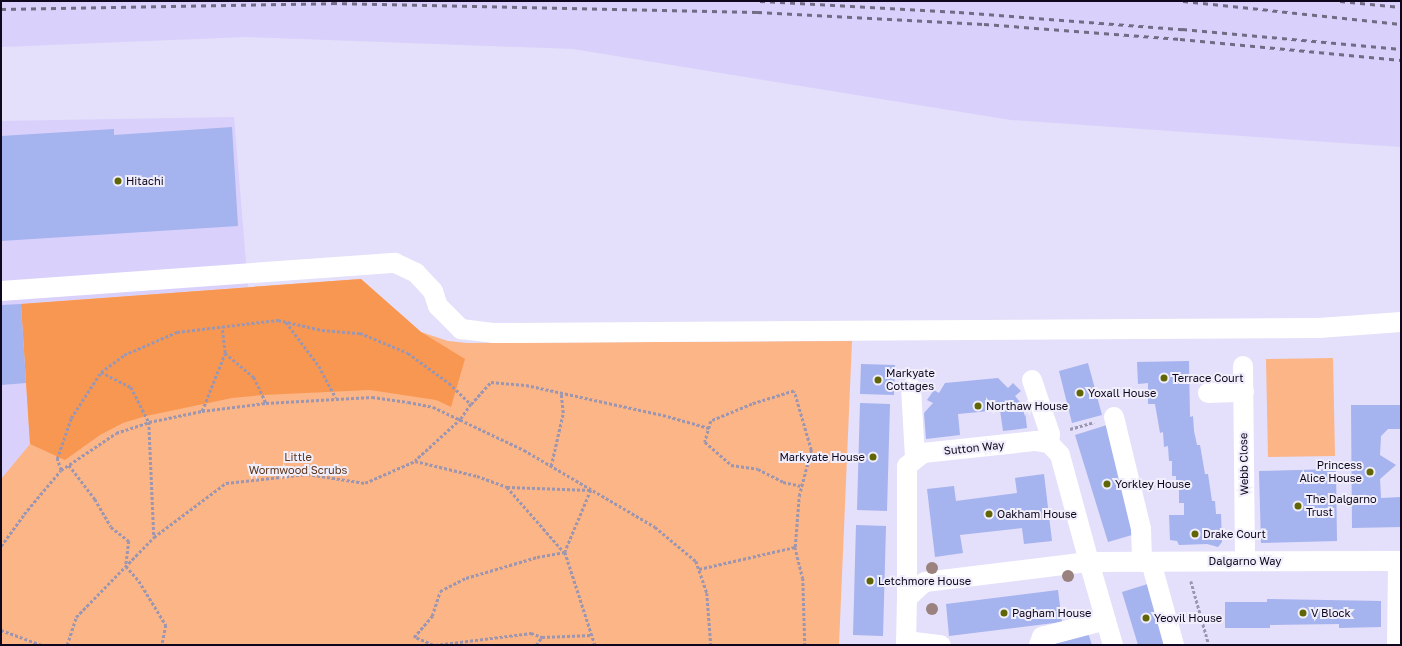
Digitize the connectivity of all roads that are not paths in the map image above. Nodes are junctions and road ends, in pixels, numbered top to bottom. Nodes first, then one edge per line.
1 (1, 291) edge
2 (1401, 322) edge
3 (1243, 366) dead end
4 (1032, 380) dead end
5 (911, 388) dead end
6 (1244, 392) junction
7 (1208, 393) dead end
8 (1114, 417) road end
9 (1049, 439) junction
10 (915, 458) junction
11 (1245, 561) junction
12 (1399, 561) edge
13 (1089, 562) junction
14 (1146, 562) junction
15 (908, 598) junction
16 (1106, 620) junction
17 (906, 643) edge
18 (941, 645) edge
19 (1039, 645) edge
20 (1114, 645) edge
21 (1174, 645) edge
22 (1398, 645) edge

1 - 2 street
3 - 6 street, Webb Close
4 - 9 street
5 - 10 street
6 - 7 street
6 - 11 street, Webb Close
8 - 14 street
9 - 10 street, Sutton Way
9 - 13 street
10 - 15 street
11 - 12 street, Dalgarno Way
11 - 14 street, Dalgarno Way
12 - 22 street
13 - 14 street, Dalgarno Way
13 - 15 street
13 - 16 street
14 - 21 street
15 - 17 street
16 - 19 street
16 - 20 street
17 - 18 street

